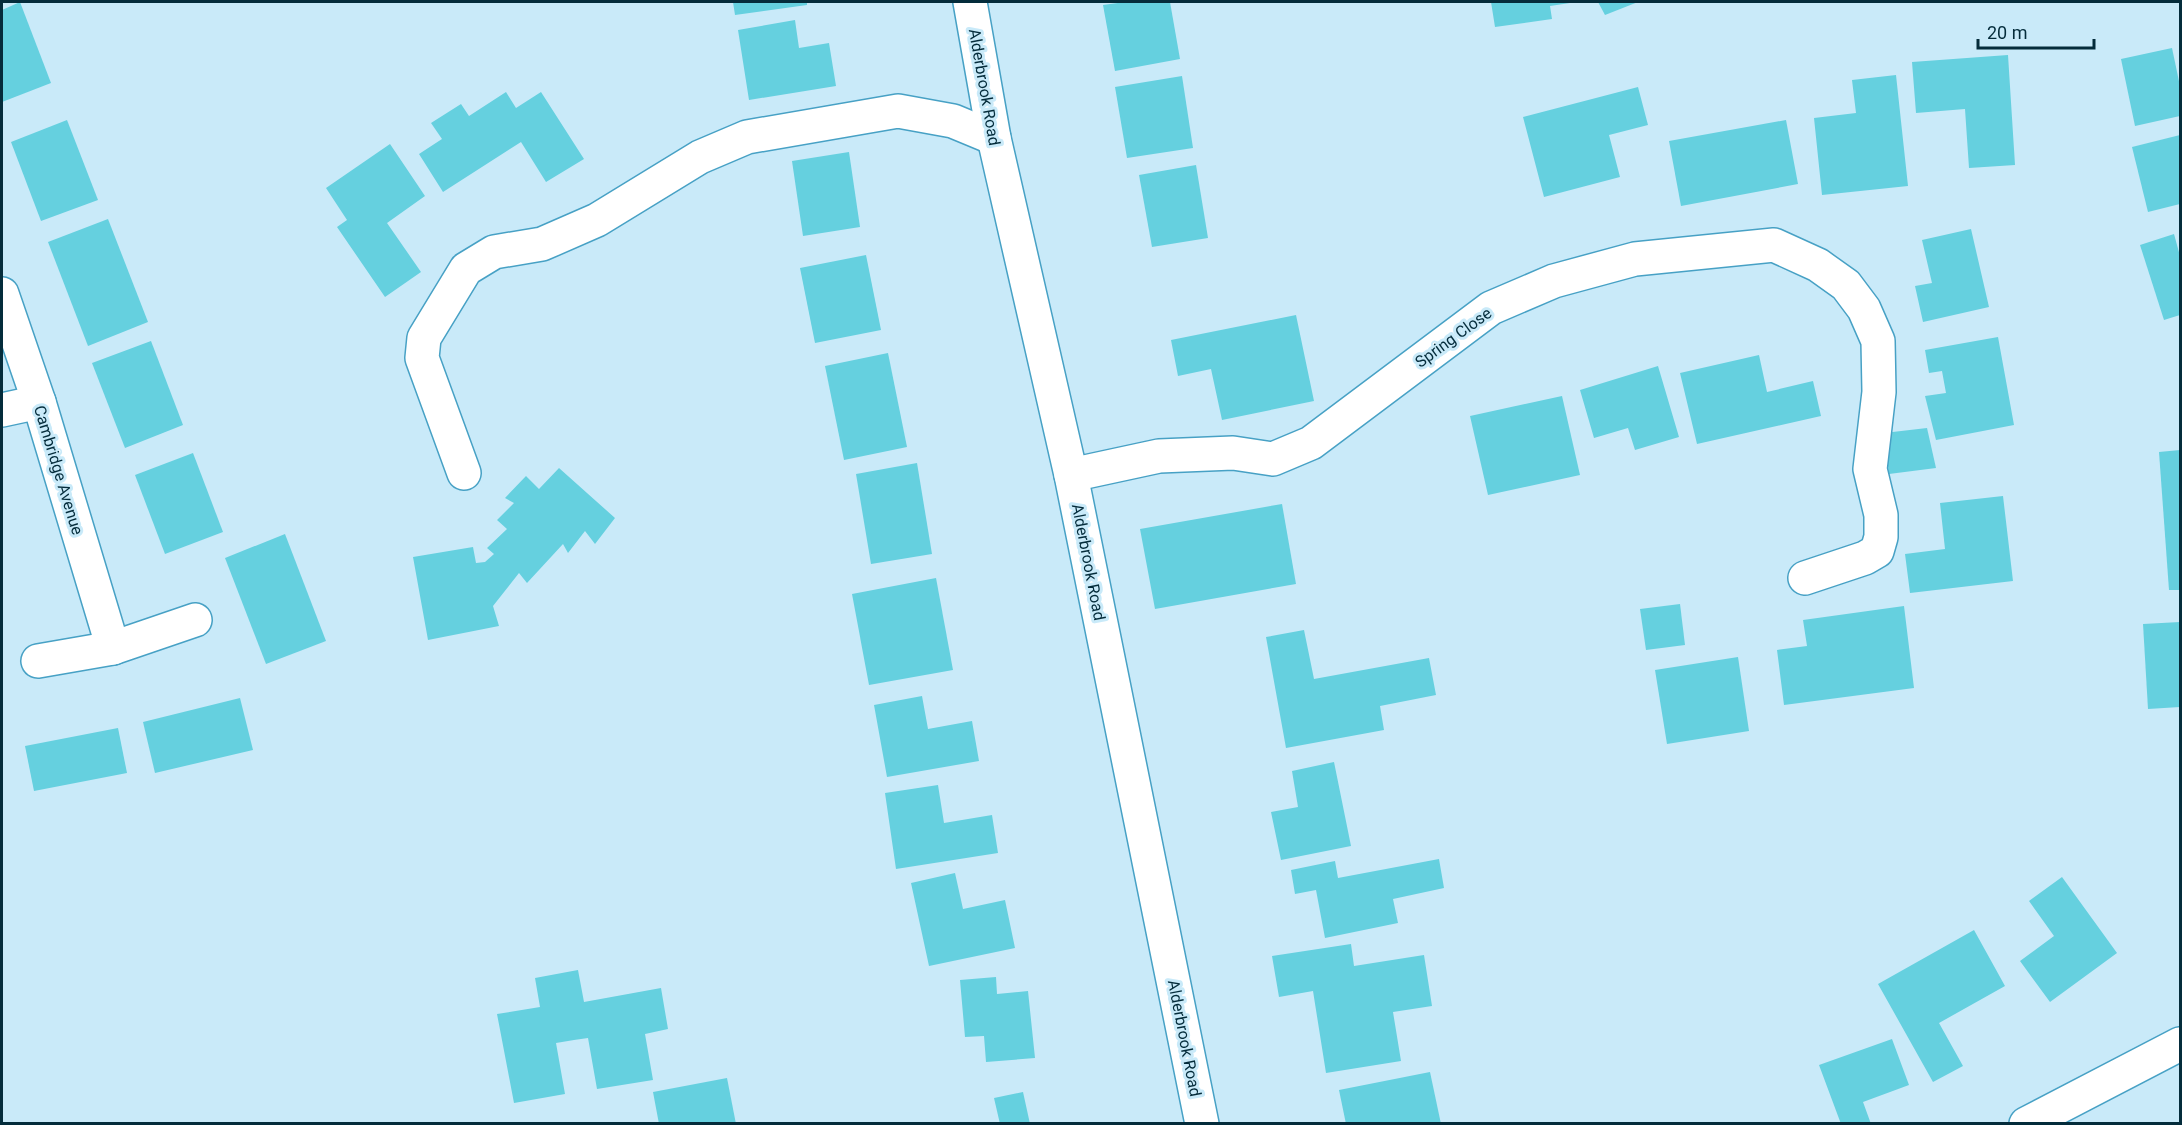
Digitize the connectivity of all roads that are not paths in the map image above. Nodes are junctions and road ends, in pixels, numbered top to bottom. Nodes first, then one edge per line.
1 (970, 2) edge
2 (994, 138) junction
3 (2, 294) edge
4 (39, 402) junction
5 (2, 410) edge
6 (464, 473) dead end
7 (1071, 475) junction
8 (1805, 578) dead end
9 (195, 620) dead end
10 (113, 648) junction
11 (38, 661) dead end
12 (2181, 1044) edge
13 (1202, 1124) edge
14 (2026, 1124) edge

1 - 2 street, Alderbrook Road
2 - 6 street
2 - 7 street, Alderbrook Road
3 - 4 street, Cambridge Avenue
4 - 5 street
4 - 10 street, Cambridge Avenue
7 - 8 street, Spring Close
7 - 13 street, Alderbrook Road
9 - 10 street
10 - 11 street
12 - 14 street

